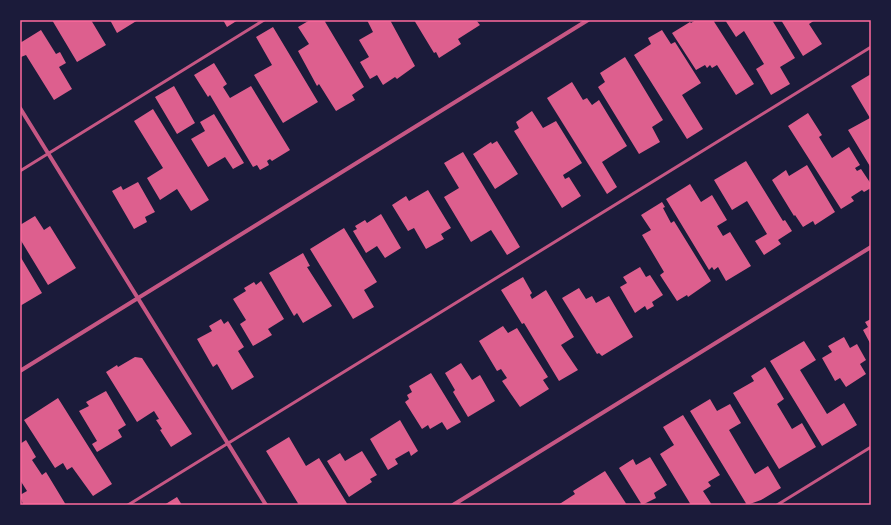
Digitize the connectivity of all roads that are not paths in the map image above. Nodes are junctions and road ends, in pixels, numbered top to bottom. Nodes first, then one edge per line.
1 (264, 20) edge
2 (588, 20) edge
3 (871, 47) edge
4 (20, 108) edge
5 (49, 153) junction
6 (20, 171) edge
7 (871, 247) edge
8 (138, 299) junction
9 (20, 372) edge
10 (227, 443) junction
11 (871, 447) edge
12 (128, 505) edge
13 (266, 505) edge
14 (453, 505) edge
15 (777, 505) edge

1 - 5 lane
2 - 8 street
3 - 10 lane
4 - 5 street
5 - 6 lane
5 - 8 street
7 - 14 street
8 - 9 street
8 - 10 street
10 - 12 lane
10 - 13 street
11 - 15 lane

